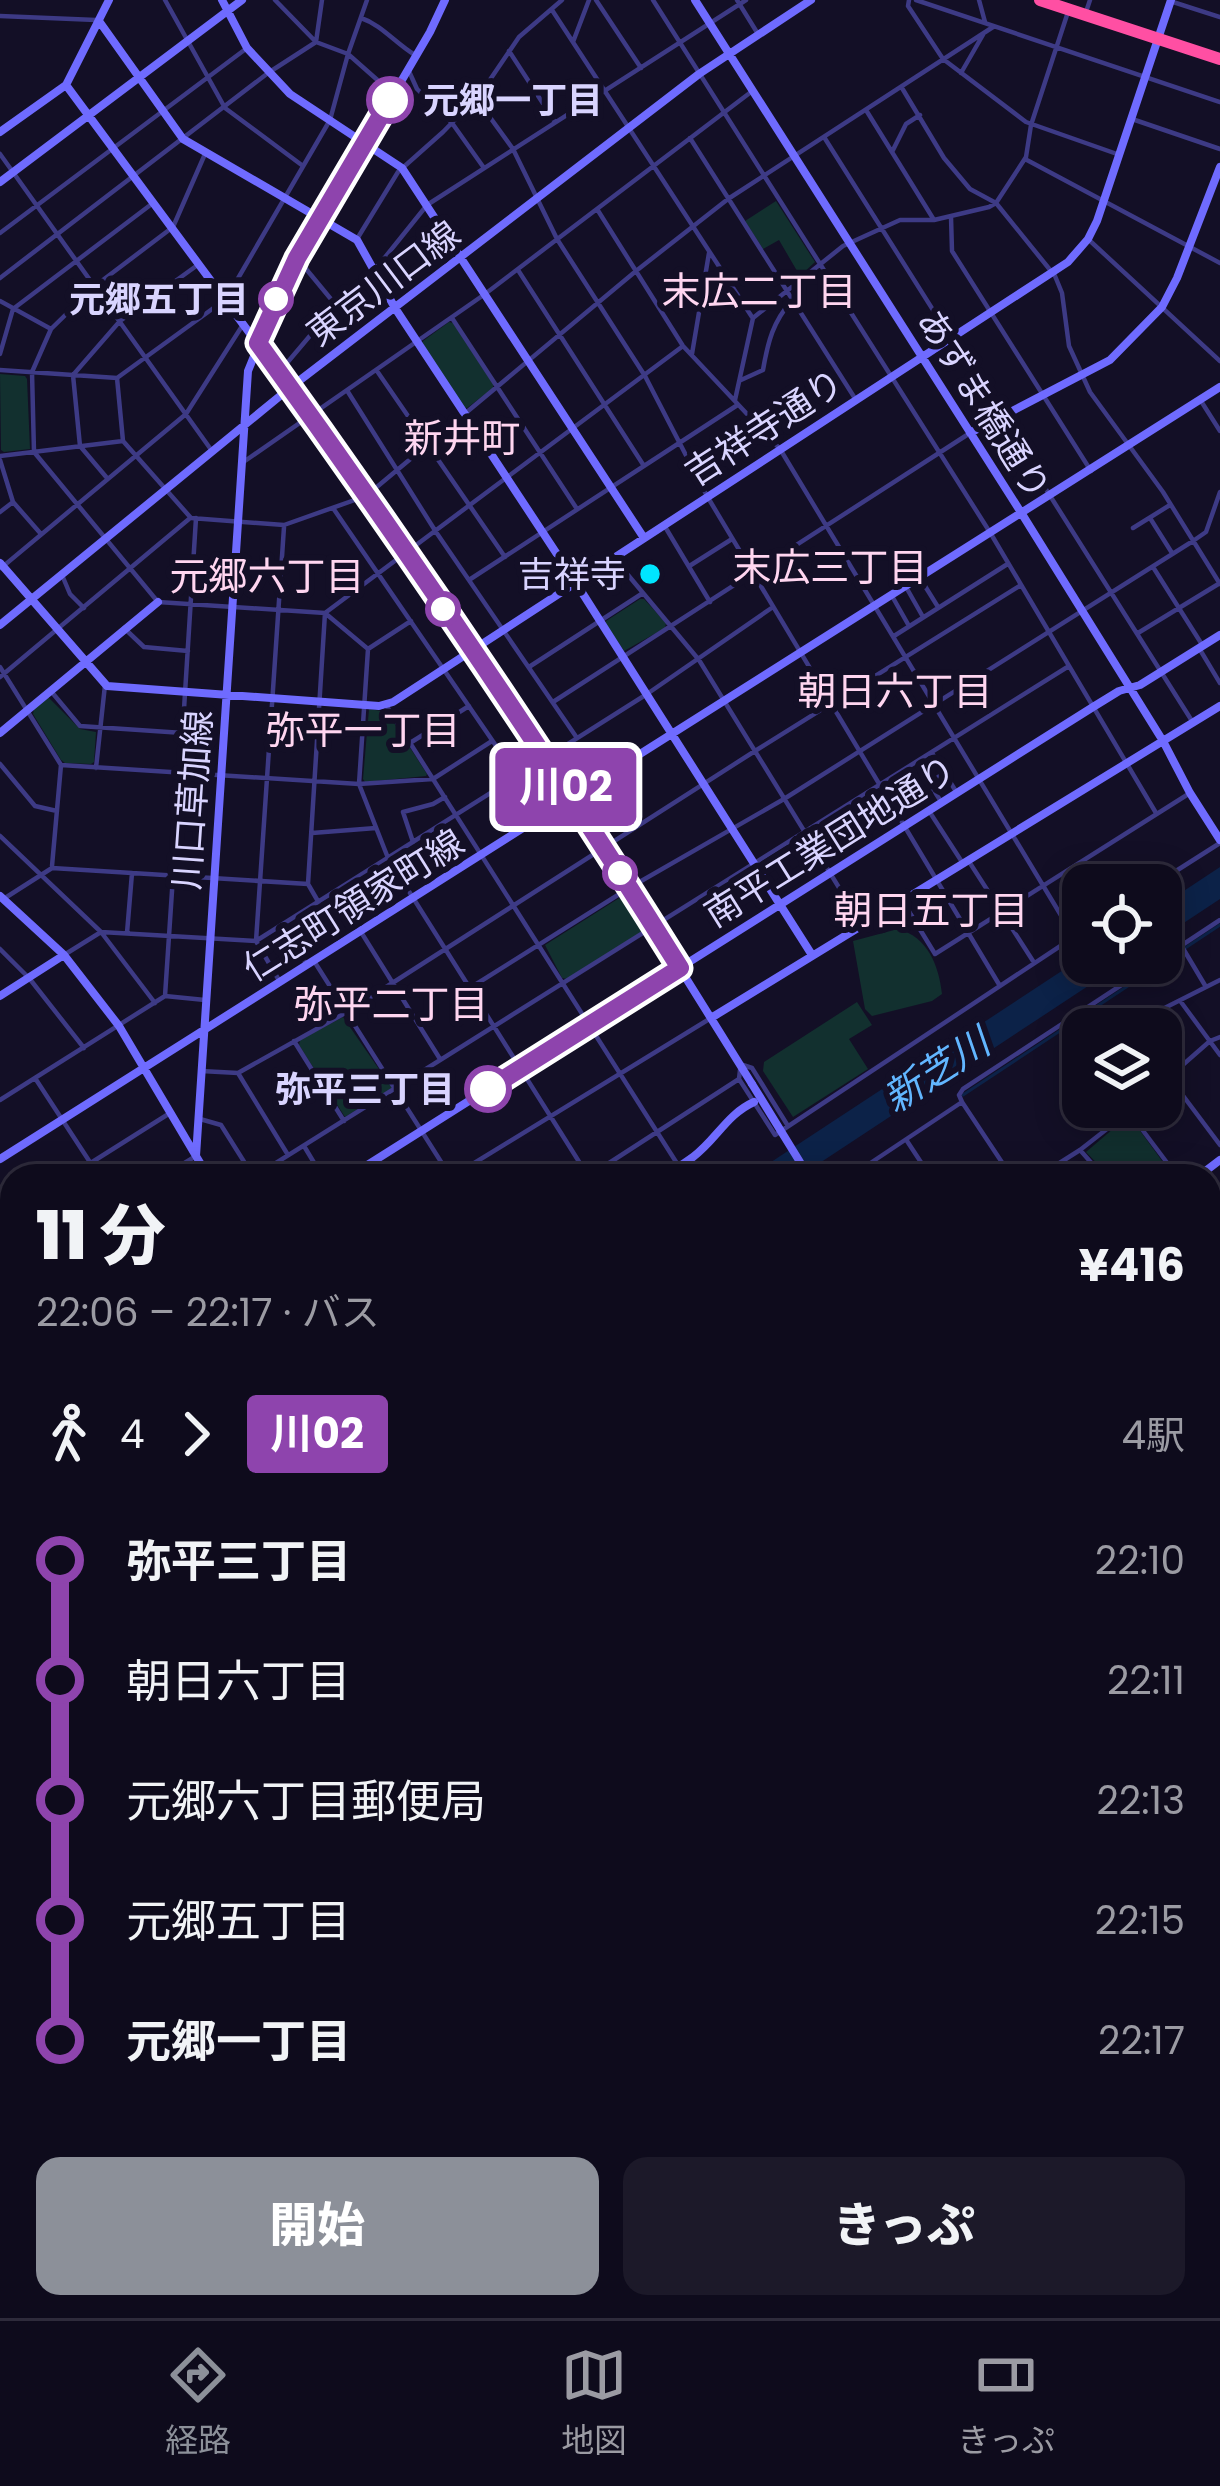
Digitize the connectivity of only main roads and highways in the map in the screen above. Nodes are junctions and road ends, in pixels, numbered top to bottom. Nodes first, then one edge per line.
1 (1040, 0) edge
2 (1067, 3) edge
3 (1089, 4) edge
4 (1160, 36) junction
5 (1220, 56) edge

1 - 2 highway
2 - 3 highway
2 - 4 highway
3 - 4 highway
4 - 5 highway

